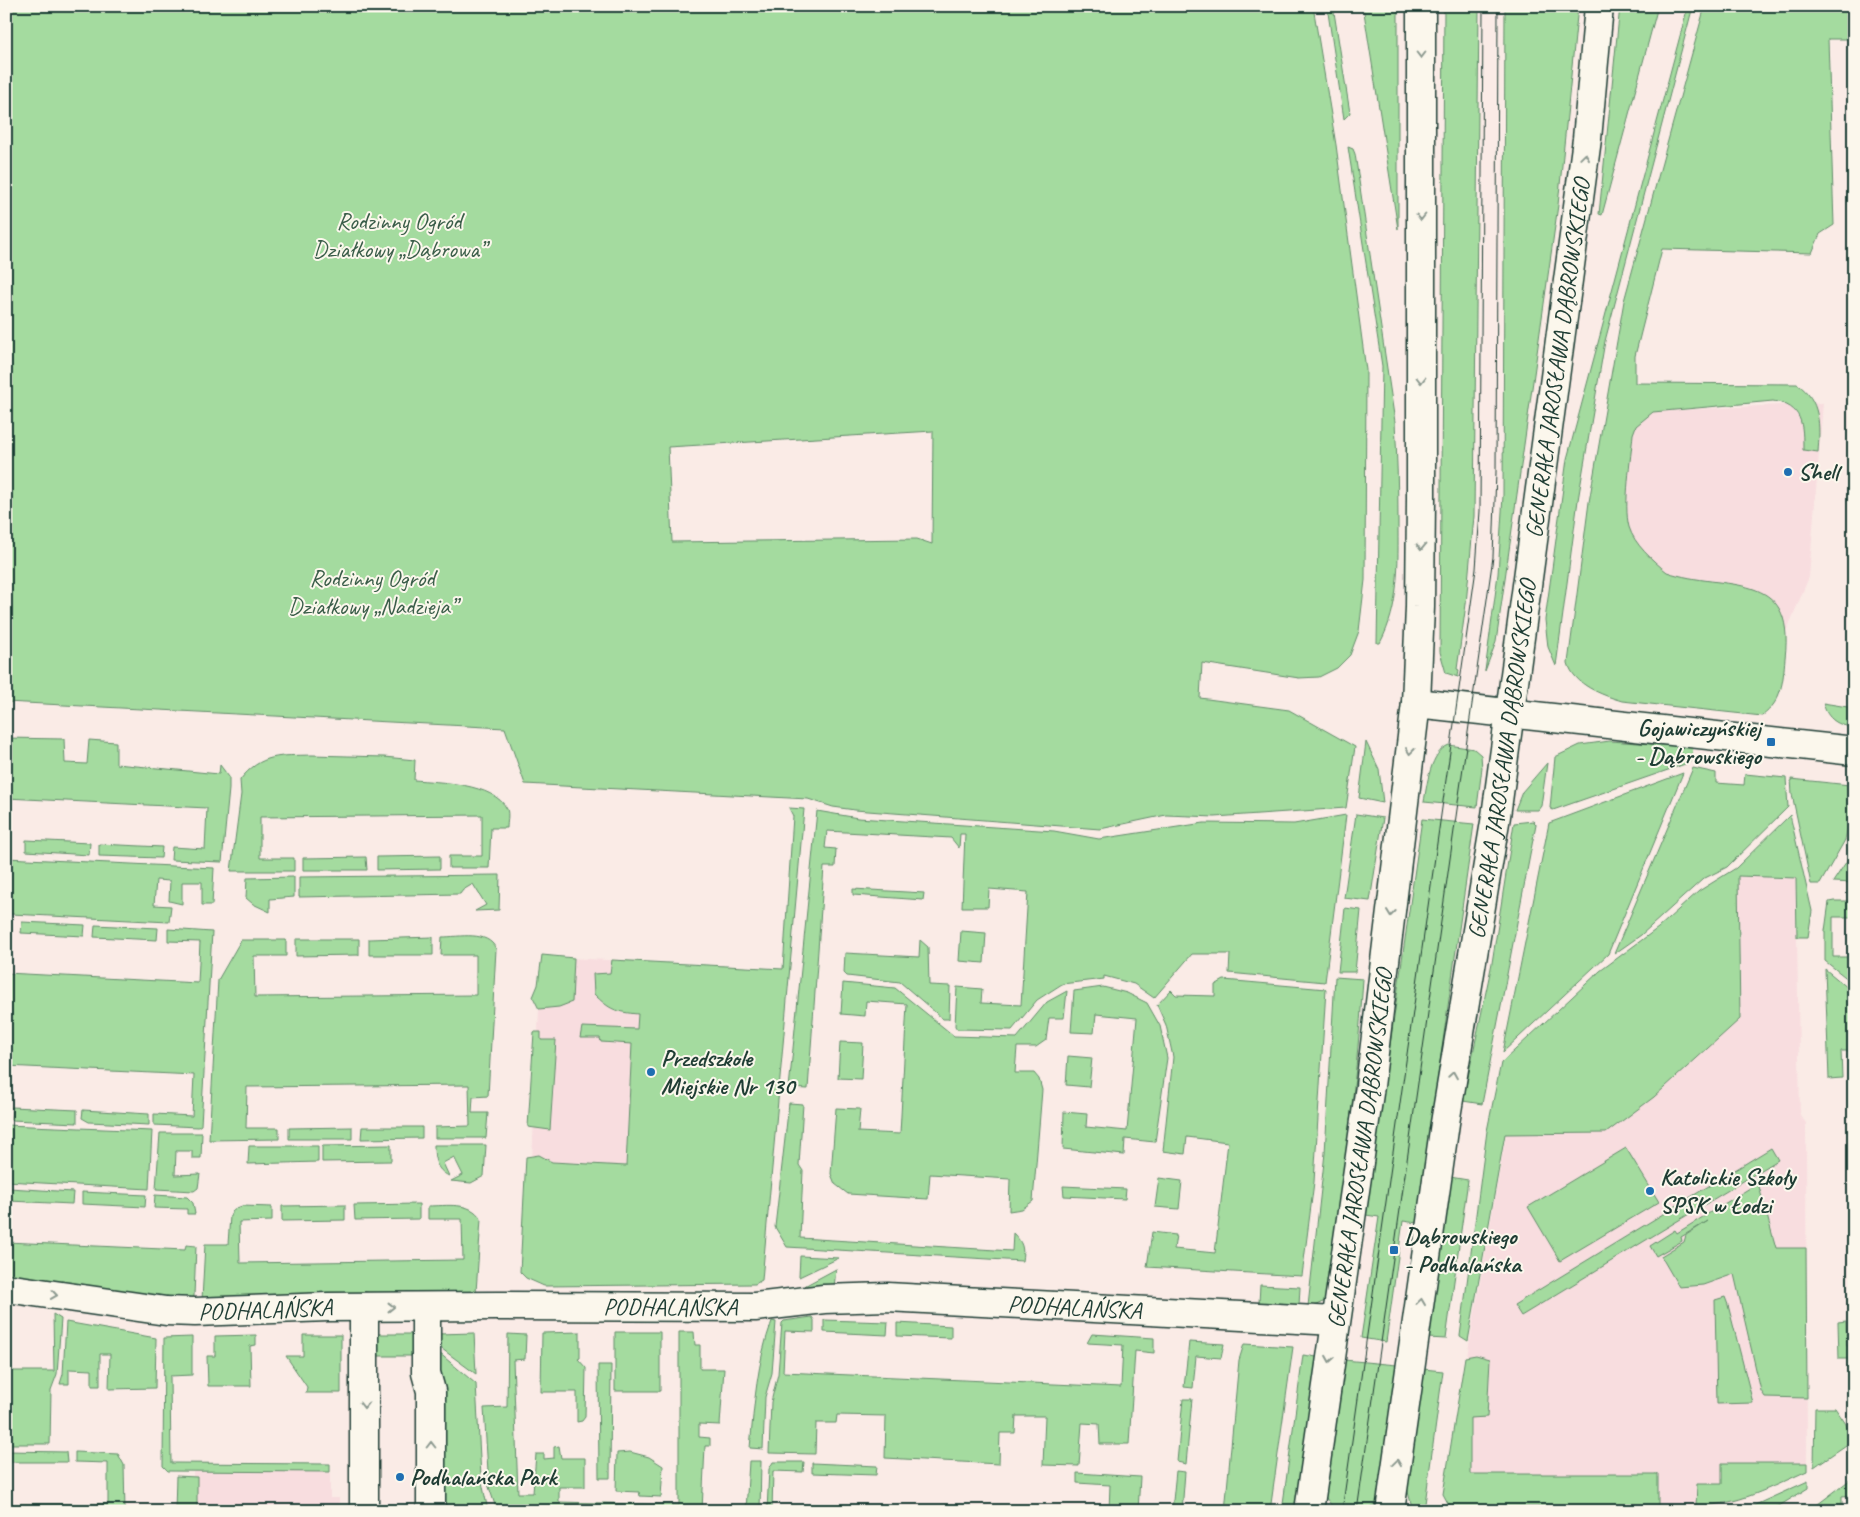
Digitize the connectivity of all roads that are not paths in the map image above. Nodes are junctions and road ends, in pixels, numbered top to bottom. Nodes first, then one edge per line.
1 (1421, 6) edge
2 (1599, 6) edge
3 (1416, 703) junction
4 (1509, 714) junction
5 (1854, 751) edge
6 (6, 1288) edge
7 (364, 1307) junction
8 (426, 1307) junction
9 (1335, 1321) junction
10 (364, 1511) edge
11 (431, 1511) edge
12 (1309, 1511) edge
13 (1390, 1511) edge

1 -> 3 main road, GENERAŁA JAROSŁAWA DĄBROWSKIEGO
4 -> 2 main road, GENERAŁA JAROSŁAWA DĄBROWSKIEGO
3 - 4 main road
3 -> 9 main road, GENERAŁA JAROSŁAWA DĄBROWSKIEGO
4 - 5 main road
13 -> 4 main road, GENERAŁA JAROSŁAWA DĄBROWSKIEGO
6 -> 7 main road, PODHALAŃSKA
7 -> 8 main road, PODHALAŃSKA
7 -> 10 main road
8 - 9 main road, PODHALAŃSKA
11 -> 8 main road
9 -> 12 main road, GENERAŁA JAROSŁAWA DĄBROWSKIEGO

